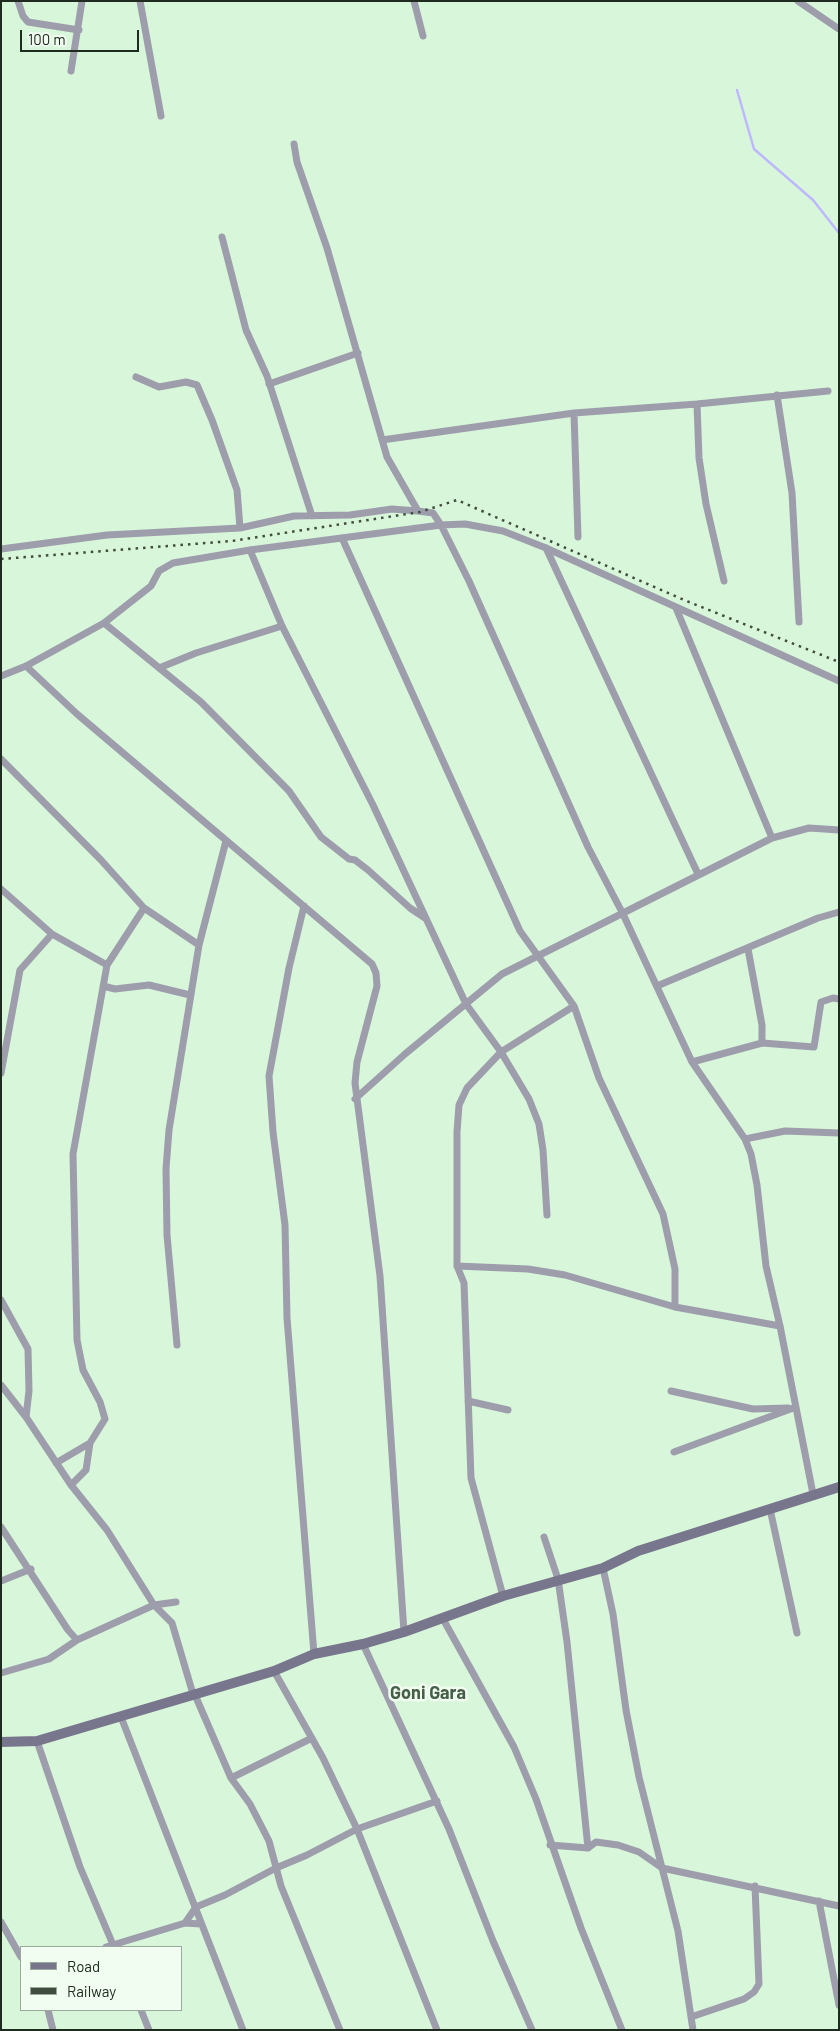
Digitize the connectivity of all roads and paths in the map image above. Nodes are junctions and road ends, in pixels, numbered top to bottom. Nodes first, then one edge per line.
1 (18, 1) edge
2 (82, 1) edge
3 (140, 1) edge
4 (414, 1) edge
5 (798, 1) edge
6 (839, 29) edge
7 (80, 30) junction
8 (423, 36) dead end
9 (71, 71) dead end
10 (160, 116) dead end
11 (294, 144) dead end
12 (222, 237) dead end
13 (358, 353) junction
14 (136, 378) dead end
15 (269, 384) junction
16 (828, 391) dead end
17 (777, 395) junction
18 (697, 404) junction
19 (574, 413) junction
20 (382, 440) junction
21 (418, 511) junction
22 (312, 516) junction
23 (441, 525) junction
24 (240, 528) junction
25 (578, 536) dead end
26 (342, 538) junction
27 (546, 548) junction
28 (1, 549) edge
29 (250, 550) junction
30 (724, 581) dead end
31 (676, 608) junction
32 (799, 622) dead end
33 (104, 623) junction
34 (282, 626) junction
35 (26, 666) junction
36 (159, 668) junction
37 (1, 676) edge
38 (839, 681) edge
39 (1, 759) edge
40 (839, 830) edge
41 (772, 838) junction
42 (226, 841) junction
43 (698, 874) junction
44 (1, 889) edge
45 (304, 906) junction
46 (144, 908) junction
47 (839, 912) edge
48 (623, 914) junction
49 (425, 918) junction
50 (52, 934) junction
51 (199, 944) junction
52 (748, 949) junction
53 (540, 956) junction
54 (106, 965) junction
55 (103, 986) junction
56 (657, 986) junction
57 (190, 995) junction
58 (839, 999) edge
59 (466, 1004) junction
60 (574, 1006) junction
61 (762, 1043) junction
62 (501, 1052) junction
63 (692, 1062) junction
64 (1, 1073) edge
65 (355, 1098) junction
66 (839, 1133) edge
67 (745, 1139) junction
68 (547, 1215) dead end
69 (457, 1266) junction
70 (1, 1300) edge
71 (675, 1307) junction
72 (780, 1326) junction
73 (177, 1345) dead end
74 (1, 1385) edge
75 (671, 1391) dead end
76 (468, 1401) junction
77 (796, 1407) junction
78 (508, 1410) dead end
79 (26, 1417) junction
80 (90, 1443) junction
81 (674, 1452) dead end
82 (56, 1463) junction
83 (71, 1485) junction
84 (839, 1487) edge
85 (813, 1494) junction
86 (770, 1508) junction
87 (1, 1527) edge
88 (544, 1537) dead end
89 (603, 1568) junction
90 (31, 1569) junction
91 (558, 1579) junction
92 (1, 1581) edge
93 (503, 1596) junction
94 (176, 1602) dead end
95 (154, 1605) junction
96 (443, 1619) junction
97 (404, 1632) junction
98 (797, 1633) dead end
99 (77, 1640) junction
100 (363, 1644) junction
101 (314, 1654) junction
102 (274, 1670) junction
103 (1, 1673) edge
104 (194, 1695) junction
105 (121, 1717) junction
106 (312, 1738) junction
107 (37, 1741) junction
108 (1, 1742) edge
109 (231, 1778) junction
110 (437, 1802) junction
111 (357, 1829) junction
112 (550, 1845) junction
113 (588, 1848) junction
114 (276, 1868) junction
115 (662, 1868) junction
116 (755, 1886) junction
117 (819, 1901) junction
118 (839, 1906) edge
119 (196, 1907) junction
120 (1, 1922) edge
121 (185, 1922) junction
122 (201, 1924) junction
123 (111, 1946) edge
124 (20, 1955) edge
125 (839, 2005) edge
126 (48, 2011) edge
127 (141, 2011) edge
128 (691, 2017) junction
129 (53, 2030) edge
130 (149, 2030) edge
131 (243, 2030) edge
132 (340, 2030) edge
133 (437, 2030) edge
134 (532, 2030) edge
135 (622, 2030) edge
136 (693, 2030) edge

1 - 7 street
2 - 7 street
3 - 10 street
4 - 8 street
5 - 6 street
7 - 9 street
11 - 13 street
12 - 15 street
13 - 15 street
13 - 20 street
14 - 24 street
15 - 22 street
16 - 17 street
17 - 18 street
17 - 32 street
18 - 19 street
18 - 30 street
19 - 20 street
19 - 25 street
20 - 21 street
21 - 22 street
21 - 23 street
22 - 24 street
23 - 26 street
23 - 27 street
23 - 48 street
24 - 28 street
26 - 29 street
26 - 53 street
27 - 31 street
27 - 43 street
29 - 33 street
29 - 34 street
31 - 38 street
31 - 41 street
33 - 35 street
33 - 36 street
34 - 36 street
34 - 49 street
35 - 37 street
35 - 42 street
36 - 49 street
39 - 46 street
40 - 41 street
41 - 43 street
42 - 45 street
42 - 51 street
43 - 48 street
44 - 50 street
45 - 65 street
45 - 101 street
46 - 51 street
46 - 54 street
47 - 52 street
48 - 53 street
48 - 56 street
49 - 59 street
50 - 54 street
50 - 64 street
51 - 57 street
52 - 56 street
52 - 61 street
53 - 59 street
53 - 60 street
54 - 55 street
55 - 57 street
55 - 80 street
56 - 63 street
57 - 73 street
58 - 61 street
59 - 62 street
59 - 65 street
60 - 62 street
60 - 71 street
61 - 63 street
62 - 68 street
62 - 69 street
63 - 67 street
65 - 97 street
66 - 67 street
67 - 72 street
69 - 71 street
69 - 76 street
70 - 79 street
71 - 72 street
72 - 77 street
74 - 79 street
75 - 77 street
76 - 78 street
76 - 93 street
77 - 81 street
77 - 85 street
79 - 82 street
80 - 82 street
80 - 83 street
82 - 83 street
83 - 95 street
84 - 85 street
85 - 86 street
86 - 89 street
86 - 98 street
87 - 90 street
88 - 91 street
89 - 91 street
89 - 115 street
90 - 92 street
90 - 99 street
91 - 93 street
91 - 113 street
93 - 96 street
94 - 95 street
95 - 99 street
95 - 104 street
96 - 97 street
96 - 112 street
97 - 100 street
99 - 103 street
100 - 101 street
100 - 110 street
101 - 102 street
102 - 104 street
102 - 106 street
104 - 105 street
104 - 109 street
105 - 107 street
105 - 119 street
106 - 109 street
106 - 111 street
107 - 108 street
107 - 123 street
109 - 114 street
110 - 111 street
110 - 134 street
111 - 114 street
111 - 133 street
112 - 113 street
112 - 135 street
113 - 115 street
114 - 119 street
114 - 132 street
115 - 116 street
115 - 128 street
116 - 117 street
116 - 128 street
117 - 118 street
117 - 125 street
119 - 121 street
119 - 122 street
120 - 124 street
121 - 122 street
121 - 123 street
122 - 131 street
126 - 129 street
127 - 130 street
128 - 136 street

